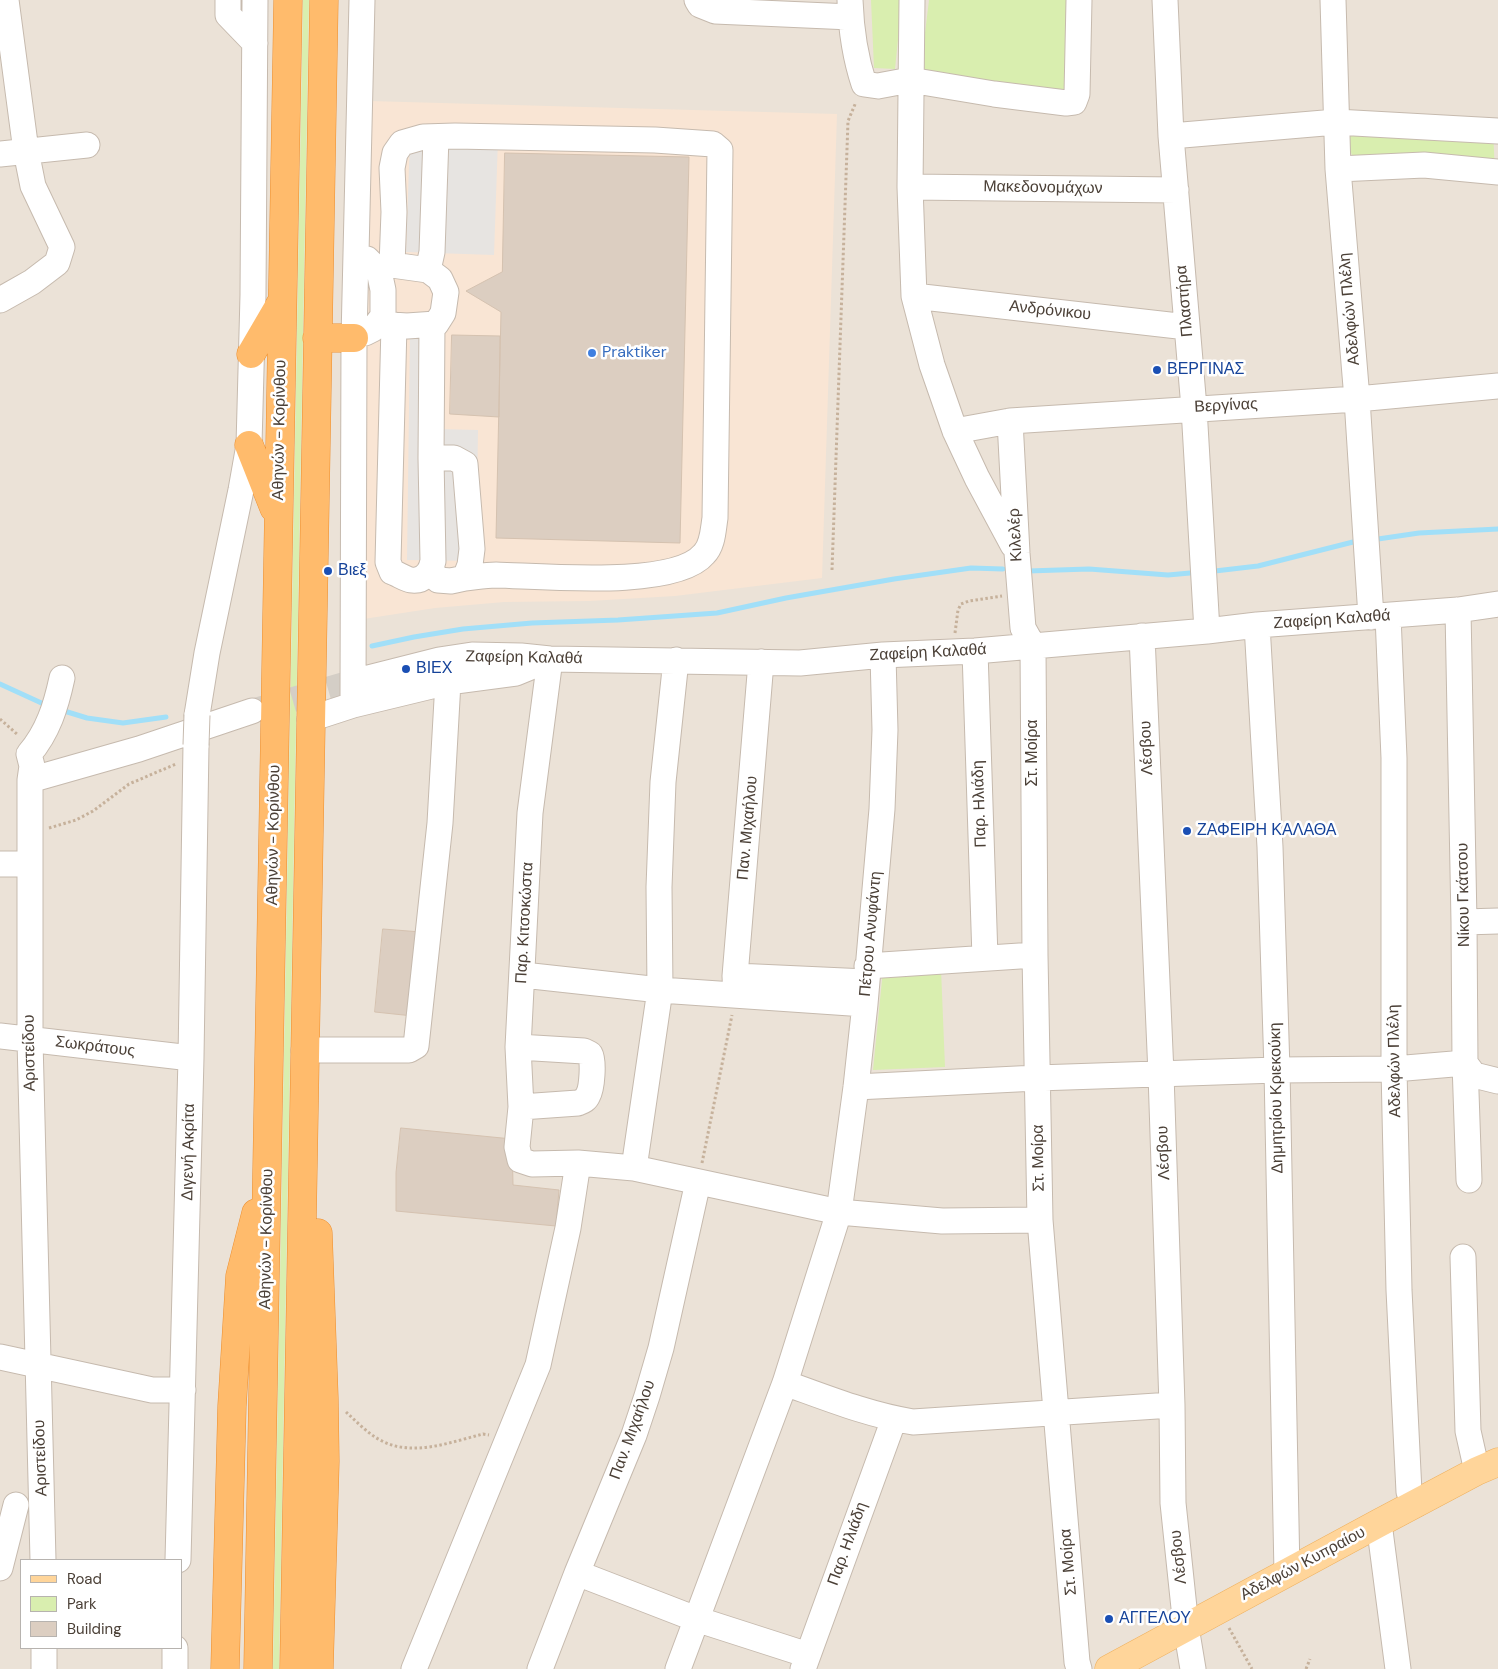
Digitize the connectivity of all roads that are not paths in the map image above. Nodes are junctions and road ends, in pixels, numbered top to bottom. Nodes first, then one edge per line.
1 (6, 0) edge
2 (228, 0) edge
3 (255, 0) edge
4 (288, 0) edge
5 (324, 0) edge
6 (362, 0) edge
7 (697, 0) edge
8 (912, 0) edge
9 (1079, 0) edge
10 (1165, 0) edge
11 (1333, 0) edge
12 (850, 9) edge
13 (255, 43) junction
14 (910, 80) junction
15 (1336, 122) junction
16 (1498, 131) edge
17 (1171, 136) junction
18 (436, 137) junction
19 (87, 146) dead end
20 (26, 152) junction
21 (0, 154) edge
22 (1338, 169) junction
23 (1498, 172) edge
24 (910, 187) junction
25 (1176, 190) junction
26 (356, 248) junction
27 (385, 268) junction
28 (428, 270) junction
29 (914, 296) junction
30 (0, 300) edge
31 (282, 300) junction
32 (432, 324) junction
33 (385, 325) junction
34 (1187, 327) junction
35 (317, 338) junction
36 (354, 338) junction
37 (251, 354) junction
38 (1498, 386) edge
39 (1357, 399) junction
40 (1194, 408) junction
41 (1010, 421) junction
42 (955, 431) junction
43 (249, 444) junction
44 (431, 458) junction
45 (279, 520) junction
46 (1017, 553) junction
47 (431, 570) junction
48 (465, 578) junction
49 (1498, 604) edge
50 (1458, 610) junction
51 (1380, 616) junction
52 (1257, 625) junction
53 (1207, 631) junction
54 (1142, 636) junction
55 (1032, 646) junction
56 (964, 652) junction
57 (883, 655) junction
58 (550, 659) junction
59 (676, 660) junction
60 (761, 662) junction
61 (360, 680) tunnel mouth
62 (448, 682) junction
63 (61, 686) dead end
64 (353, 705) junction
65 (252, 711) tunnel mouth
66 (310, 719) junction
67 (30, 780) junction
68 (0, 864) edge
69 (28, 864) junction
70 (1498, 921) edge
71 (1464, 922) junction
72 (1034, 955) junction
73 (985, 958) junction
74 (523, 975) junction
75 (866, 984) junction
76 (736, 985) junction
77 (660, 990) junction
78 (0, 1036) edge
79 (30, 1040) junction
80 (518, 1048) junction
81 (304, 1050) junction
82 (191, 1058) junction
83 (1465, 1063) junction
84 (1394, 1069) junction
85 (1277, 1070) junction
86 (1161, 1074) junction
87 (1037, 1078) junction
88 (1498, 1081) edge
89 (856, 1086) junction
90 (520, 1106) junction
91 (303, 1138) junction
92 (268, 1163) junction
93 (578, 1163) junction
94 (634, 1168) junction
95 (1469, 1180) dead end
96 (698, 1182) junction
97 (839, 1212) junction
98 (1040, 1220) junction
99 (1462, 1257) dead end
100 (0, 1356) edge
101 (39, 1365) junction
102 (785, 1383) junction
103 (183, 1390) junction
104 (1172, 1405) junction
105 (1056, 1412) junction
106 (894, 1419) junction
107 (1488, 1467) edge
108 (43, 1503) junction
109 (1416, 1504) junction
110 (8, 1506) edge
111 (1379, 1523) junction
112 (43, 1559) edge
113 (178, 1559) edge
114 (0, 1568) edge
115 (576, 1572) junction
116 (1287, 1573) junction
117 (696, 1619) junction
118 (1186, 1628) junction
119 (44, 1649) edge
120 (175, 1649) edge
121 (806, 1662) edge
122 (44, 1669) edge
123 (175, 1669) edge
124 (226, 1669) edge
125 (258, 1669) edge
126 (294, 1669) edge
127 (319, 1669) edge
128 (414, 1669) edge
129 (540, 1669) edge
130 (678, 1669) edge
131 (1079, 1669) edge
132 (1109, 1669) edge
133 (1193, 1669) edge
134 (1398, 1669) edge

1 - 20 street
2 - 13 street
3 - 13 street, Διγενή Ακρίτα
4 - 31 highway, Αθηνών - Κορίνθου
5 - 35 highway
6 - 26 street
7 - 12 street
8 - 14 street
9 - 14 street
10 - 17 street, Πλαστήρα
11 - 15 street, Αδελφών Πλέλη
12 - 14 street
13 - 37 street, Διγενή Ακρίτα
14 - 24 street
15 - 16 street
15 - 17 street
15 - 22 street, Αδελφών Πλέλη
17 - 25 street, Πλαστήρα
18 - 27 street
18 - 28 street
18 - 48 street
19 - 20 street
20 - 21 street
20 - 30 street
22 - 23 street
22 - 39 street, Αδελφών Πλέλη
24 - 25 street, Μακεδονομάχων
24 - 29 street
25 - 34 street, Πλαστήρα
26 - 27 street
26 - 36 street
27 - 28 street
27 - 33 street
28 - 32 street
29 - 34 street, Ανδρόνικου
29 - 42 street
31 - 37 highway
31 - 45 highway, Αθηνών - Κορίνθου
32 - 33 street
32 - 44 street
33 - 36 street
33 - 47 street
34 - 40 street, Πλαστήρα
35 - 36 highway
35 - 66 highway
36 - 64 street
37 - 43 street, Διγενή Ακρίτα
38 - 39 street, Βεργίνας
39 - 40 street, Βεργίνας
39 - 51 street, Αδελφών Πλέλη
40 - 41 street, Βεργίνας
40 - 53 street, Πλαστήρα
41 - 42 street, Βεργίνας
41 - 46 street, Κιλελέρ
42 - 46 street
43 - 45 highway
43 - 82 street, Διγενή Ακρίτα, bridge
44 - 47 street
44 - 48 street
45 - 92 highway, Αθηνών - Κορίνθου
46 - 55 street, Κιλελέρ
47 - 48 street
49 - 50 street, Ζαφείρη Καλαθά
50 - 51 street, Ζαφείρη Καλαθά
50 - 71 street, Νίκου Γκάτσου
51 - 52 street, Ζαφείρη Καλαθά
51 - 84 street, Αδελφών Πλέλη
52 - 53 street, Ζαφείρη Καλαθά
52 - 85 street, Δημητρίου Κριεκούκη
53 - 54 street, Ζαφείρη Καλαθά
54 - 55 street, Ζαφείρη Καλαθά
54 - 86 street, Λέσβου
55 - 56 street, Ζαφείρη Καλαθά
55 - 72 street, Στ. Μοίρα
56 - 57 street, Ζαφείρη Καλαθά
56 - 73 street, Παρ. Ηλιάδη
57 - 60 street, Ζαφείρη Καλαθά
57 - 75 street, Πέτρου Ανυφάντη
58 - 59 street, Ζαφείρη Καλαθά
58 - 61 street, Ζαφείρη Καλαθά
58 - 62 street
58 - 74 street, Παρ. Κιτσοκώστα
59 - 60 street, Ζαφείρη Καλαθά
59 - 77 street
60 - 76 street, Παν. Μιχαήλου
62 - 64 street
62 - 81 street
63 - 67 street, Αριστείδου
64 - 66 street
65 - 67 street
66 - 81 highway
67 - 69 street, Αριστείδου
68 - 69 street
69 - 79 street, Αριστείδου
70 - 71 street
71 - 83 street, Νίκου Γκάτσου
72 - 73 street
72 - 87 street, Στ. Μοίρα
73 - 75 street
74 - 77 street
74 - 80 street, Παρ. Κιτσοκώστα
75 - 76 street
75 - 89 street, Πέτρου Ανυφάντη
76 - 77 street
77 - 94 street
78 - 79 street, Σωκράτους
79 - 82 street, Σωκράτους
79 - 101 street, Αριστείδου
80 - 90 street, Παρ. Κιτσοκώστα
80 - 90 street
81 - 91 highway
82 - 103 street, Διγενή Ακρίτα
83 - 84 street
83 - 88 street
83 - 95 street, Νίκου Γκάτσου
84 - 85 street
84 - 109 street, Αδελφών Πλέλη
85 - 86 street
85 - 116 street, Δημητρίου Κριεκούκη
86 - 87 street
86 - 104 street, Λέσβου
87 - 89 street
87 - 98 street, Στ. Μοίρα
89 - 97 street, Πέτρου Ανυφάντη
90 - 93 street, Παρ. Κιτσοκώστα
91 - 126 highway
91 - 127 highway
92 - 124 highway
92 - 125 highway, Αθηνών - Κορίνθου
93 - 94 street
93 - 128 street
94 - 96 street
96 - 97 street
96 - 115 street, Παν. Μιχαήλου
97 - 98 street
97 - 102 street, Πέτρου Ανυφάντη
98 - 105 street, Στ. Μοίρα
99 - 107 street
100 - 101 street
101 - 103 street
101 - 108 street, Αριστείδου
102 - 106 street
102 - 117 street, Πέτρου Ανυφάντη
103 - 113 street, Διγενή Ακρίτα
104 - 105 street
104 - 118 street, Λέσβου
105 - 106 street
105 - 131 street, Στ. Μοίρα
106 - 121 street, Παρ. Ηλιάδη
107 - 109 main road, Αδελφών Κυπραίου
108 - 110 street
108 - 112 street, Αριστείδου
109 - 111 main road, Αδελφών Κυπραίου
110 - 114 street
111 - 116 main road, Αδελφών Κυπραίου
111 - 134 street
115 - 117 street
115 - 129 street, Παν. Μιχαήλου
116 - 118 main road, Αδελφών Κυπραίου
117 - 121 street
117 - 130 street, Πέτρου Ανυφάντη
118 - 132 main road, Αδελφών Κυπραίου
118 - 133 street, Λέσβου
119 - 122 street
120 - 123 street

